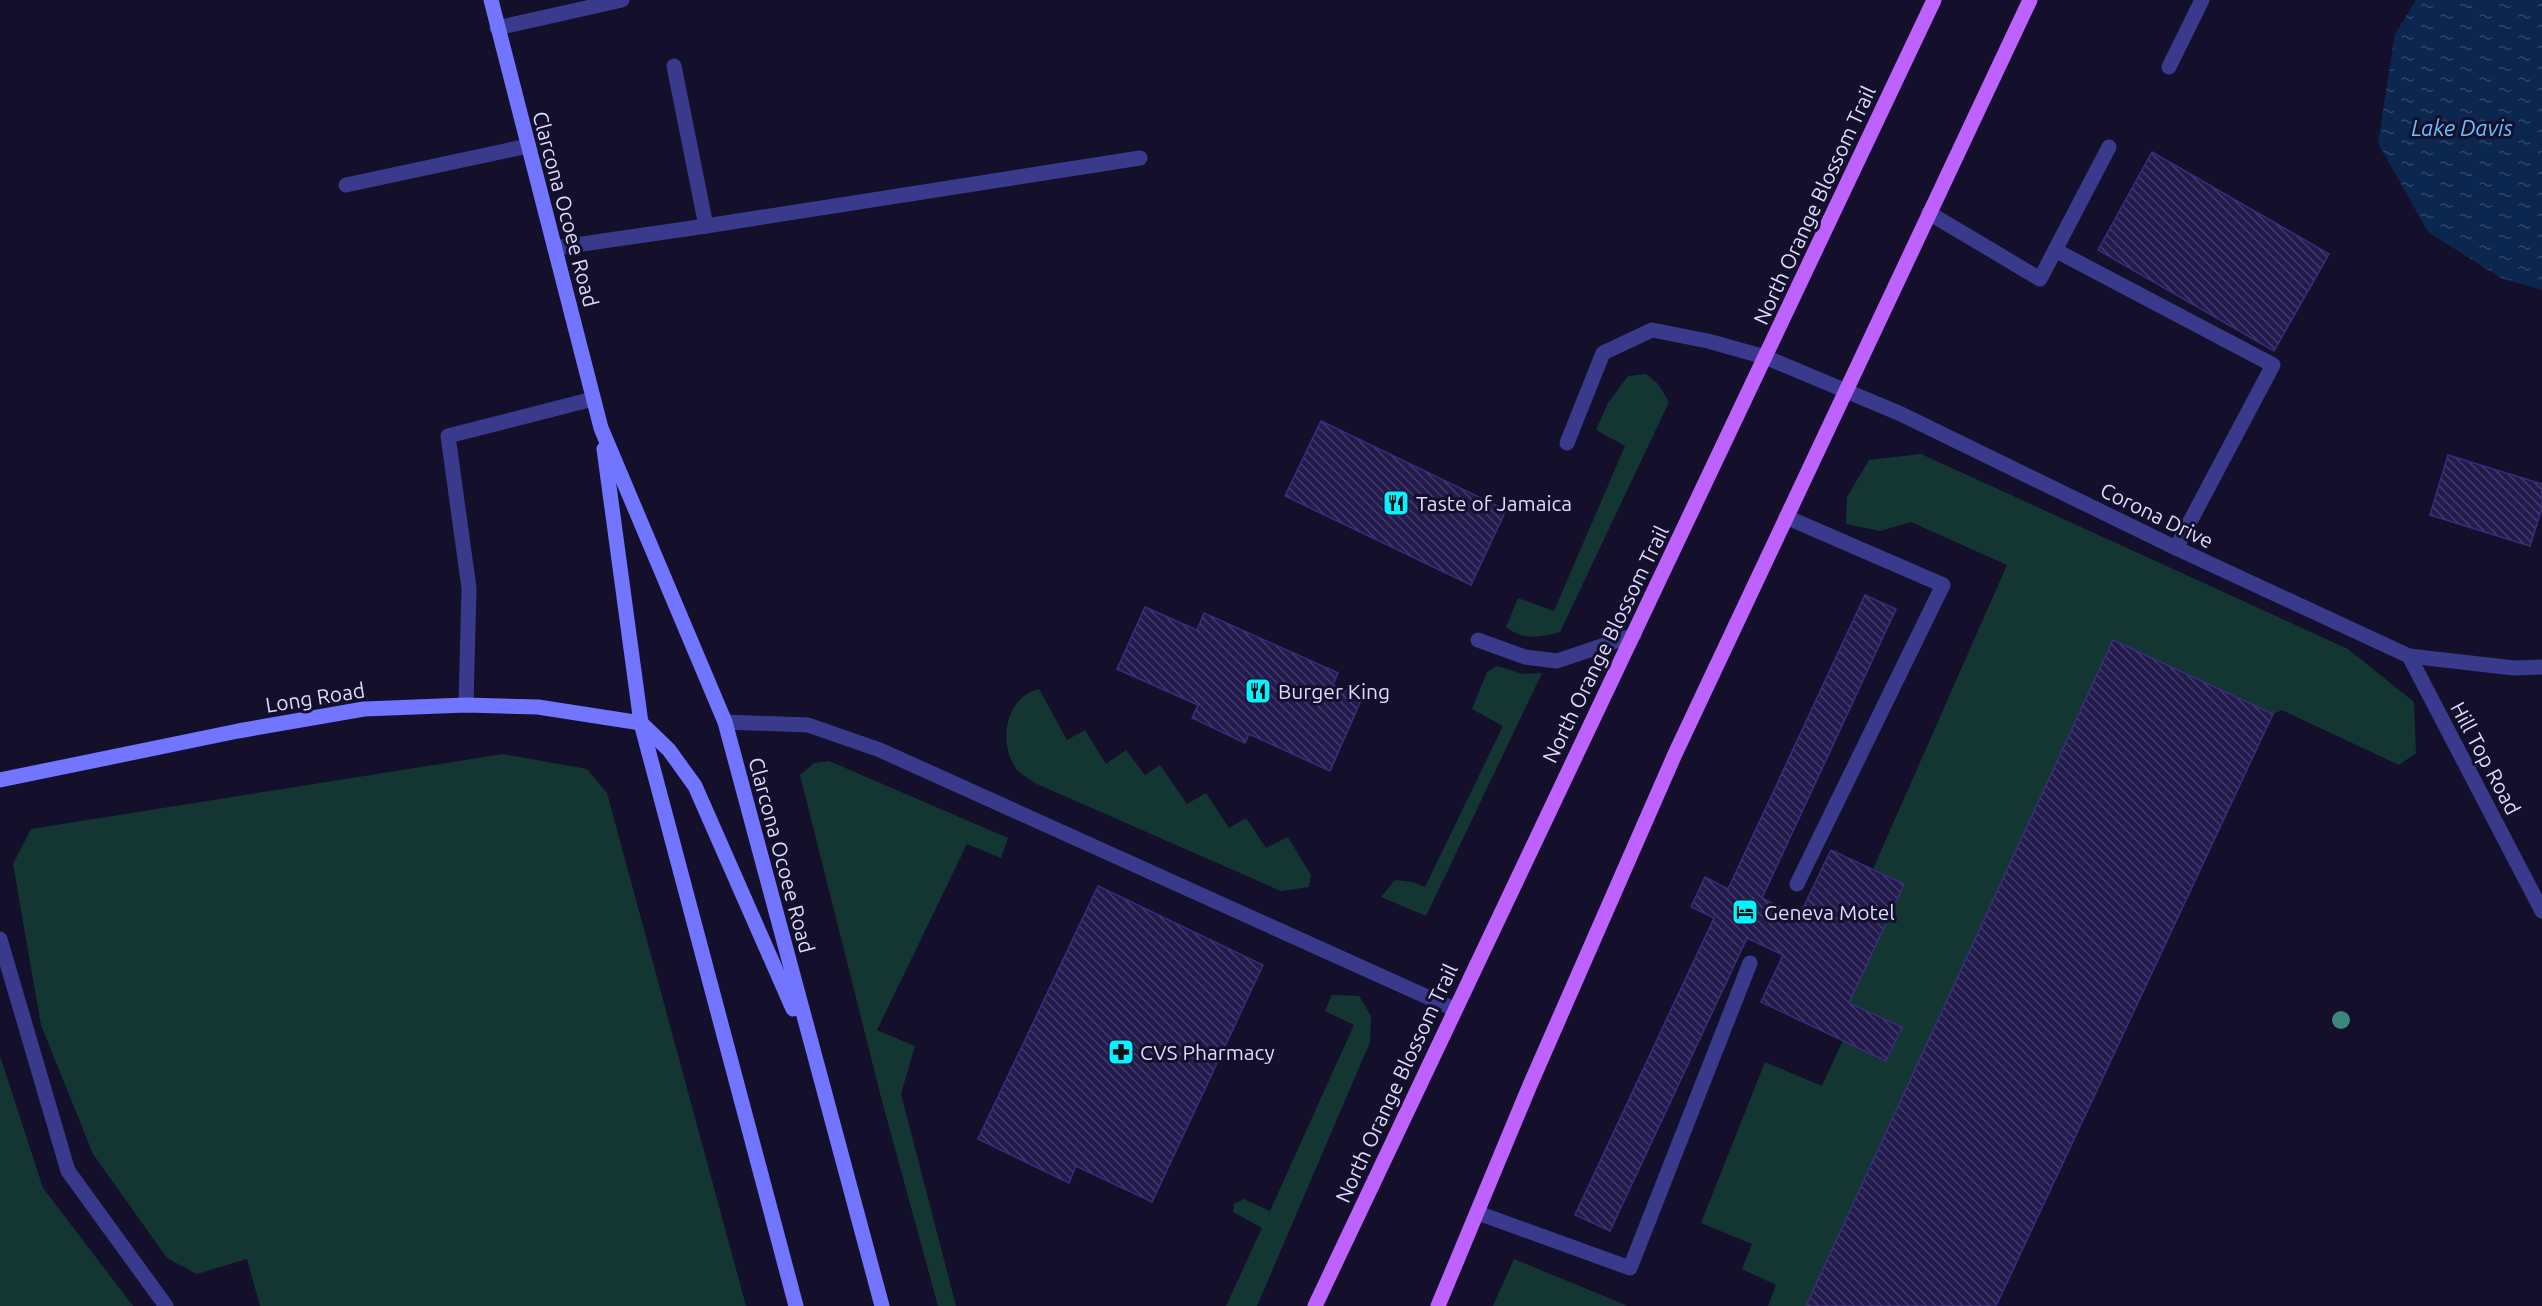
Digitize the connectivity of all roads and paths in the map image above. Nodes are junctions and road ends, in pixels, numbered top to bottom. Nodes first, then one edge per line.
1 (491, 0) edge
2 (622, 0) edge
3 (1934, 0) edge
4 (2030, 0) edge
5 (2202, 0) edge
6 (497, 28) junction
7 (674, 66) dead end
8 (2169, 67) dead end
9 (528, 146) junction
10 (2109, 147) dead end
11 (1140, 158) dead end
12 (346, 185) dead end
13 (1929, 213) junction
14 (706, 226) junction
15 (555, 248) junction
16 (2055, 250) junction
17 (1765, 357) junction
18 (1846, 390) junction
19 (593, 399) junction
20 (602, 428) junction
21 (1567, 443) dead end
22 (1786, 517) junction
23 (2176, 548) junction
24 (1634, 634) junction
25 (1478, 640) dead end
26 (2409, 656) junction
27 (2542, 667) edge
28 (466, 705) junction
29 (725, 722) junction
30 (641, 723) junction
31 (0, 780) edge
32 (1797, 884) dead end
33 (2542, 911) edge
34 (0, 939) edge
35 (1750, 963) dead end
36 (1454, 1009) junction
37 (813, 1054) junction
38 (1478, 1213) junction
39 (166, 1306) edge
40 (796, 1306) edge
41 (882, 1306) edge
42 (1315, 1306) edge
43 (1438, 1306) edge

1 - 6 main road, Clarcona Ocoee Road
2 - 6 street
3 - 17 main road, North Orange Blossom Trail
4 - 13 main road
5 - 8 street
6 - 9 main road, Clarcona Ocoee Road
7 - 14 street
9 - 12 street
9 - 15 main road, Clarcona Ocoee Road
10 - 16 street
11 - 14 street
13 - 16 street
13 - 18 main road
14 - 15 street
15 - 19 main road, Clarcona Ocoee Road
16 - 23 street
17 - 18 street, Corona Drive
17 - 21 street, Corona Drive
17 - 24 main road, North Orange Blossom Trail
18 - 22 main road
18 - 23 street, Corona Drive
19 - 20 main road, Clarcona Ocoee Road
19 - 28 street
20 - 29 main road, Clarcona Ocoee Road
20 - 30 main road, Clarcona Ocoee Road
22 - 32 street
22 - 38 main road
23 - 26 street, Corona Drive
24 - 25 street
24 - 36 main road, North Orange Blossom Trail
26 - 27 street, Corona Drive
26 - 33 street, Hill Top Road
28 - 30 main road, Long Road
28 - 31 main road, Long Road
29 - 36 street
29 - 37 main road, Clarcona Ocoee Road
30 - 37 main road
30 - 40 main road, Clarcona Ocoee Road
34 - 39 street
35 - 38 street
36 - 42 main road, North Orange Blossom Trail
37 - 41 main road, Clarcona Ocoee Road
38 - 43 main road

